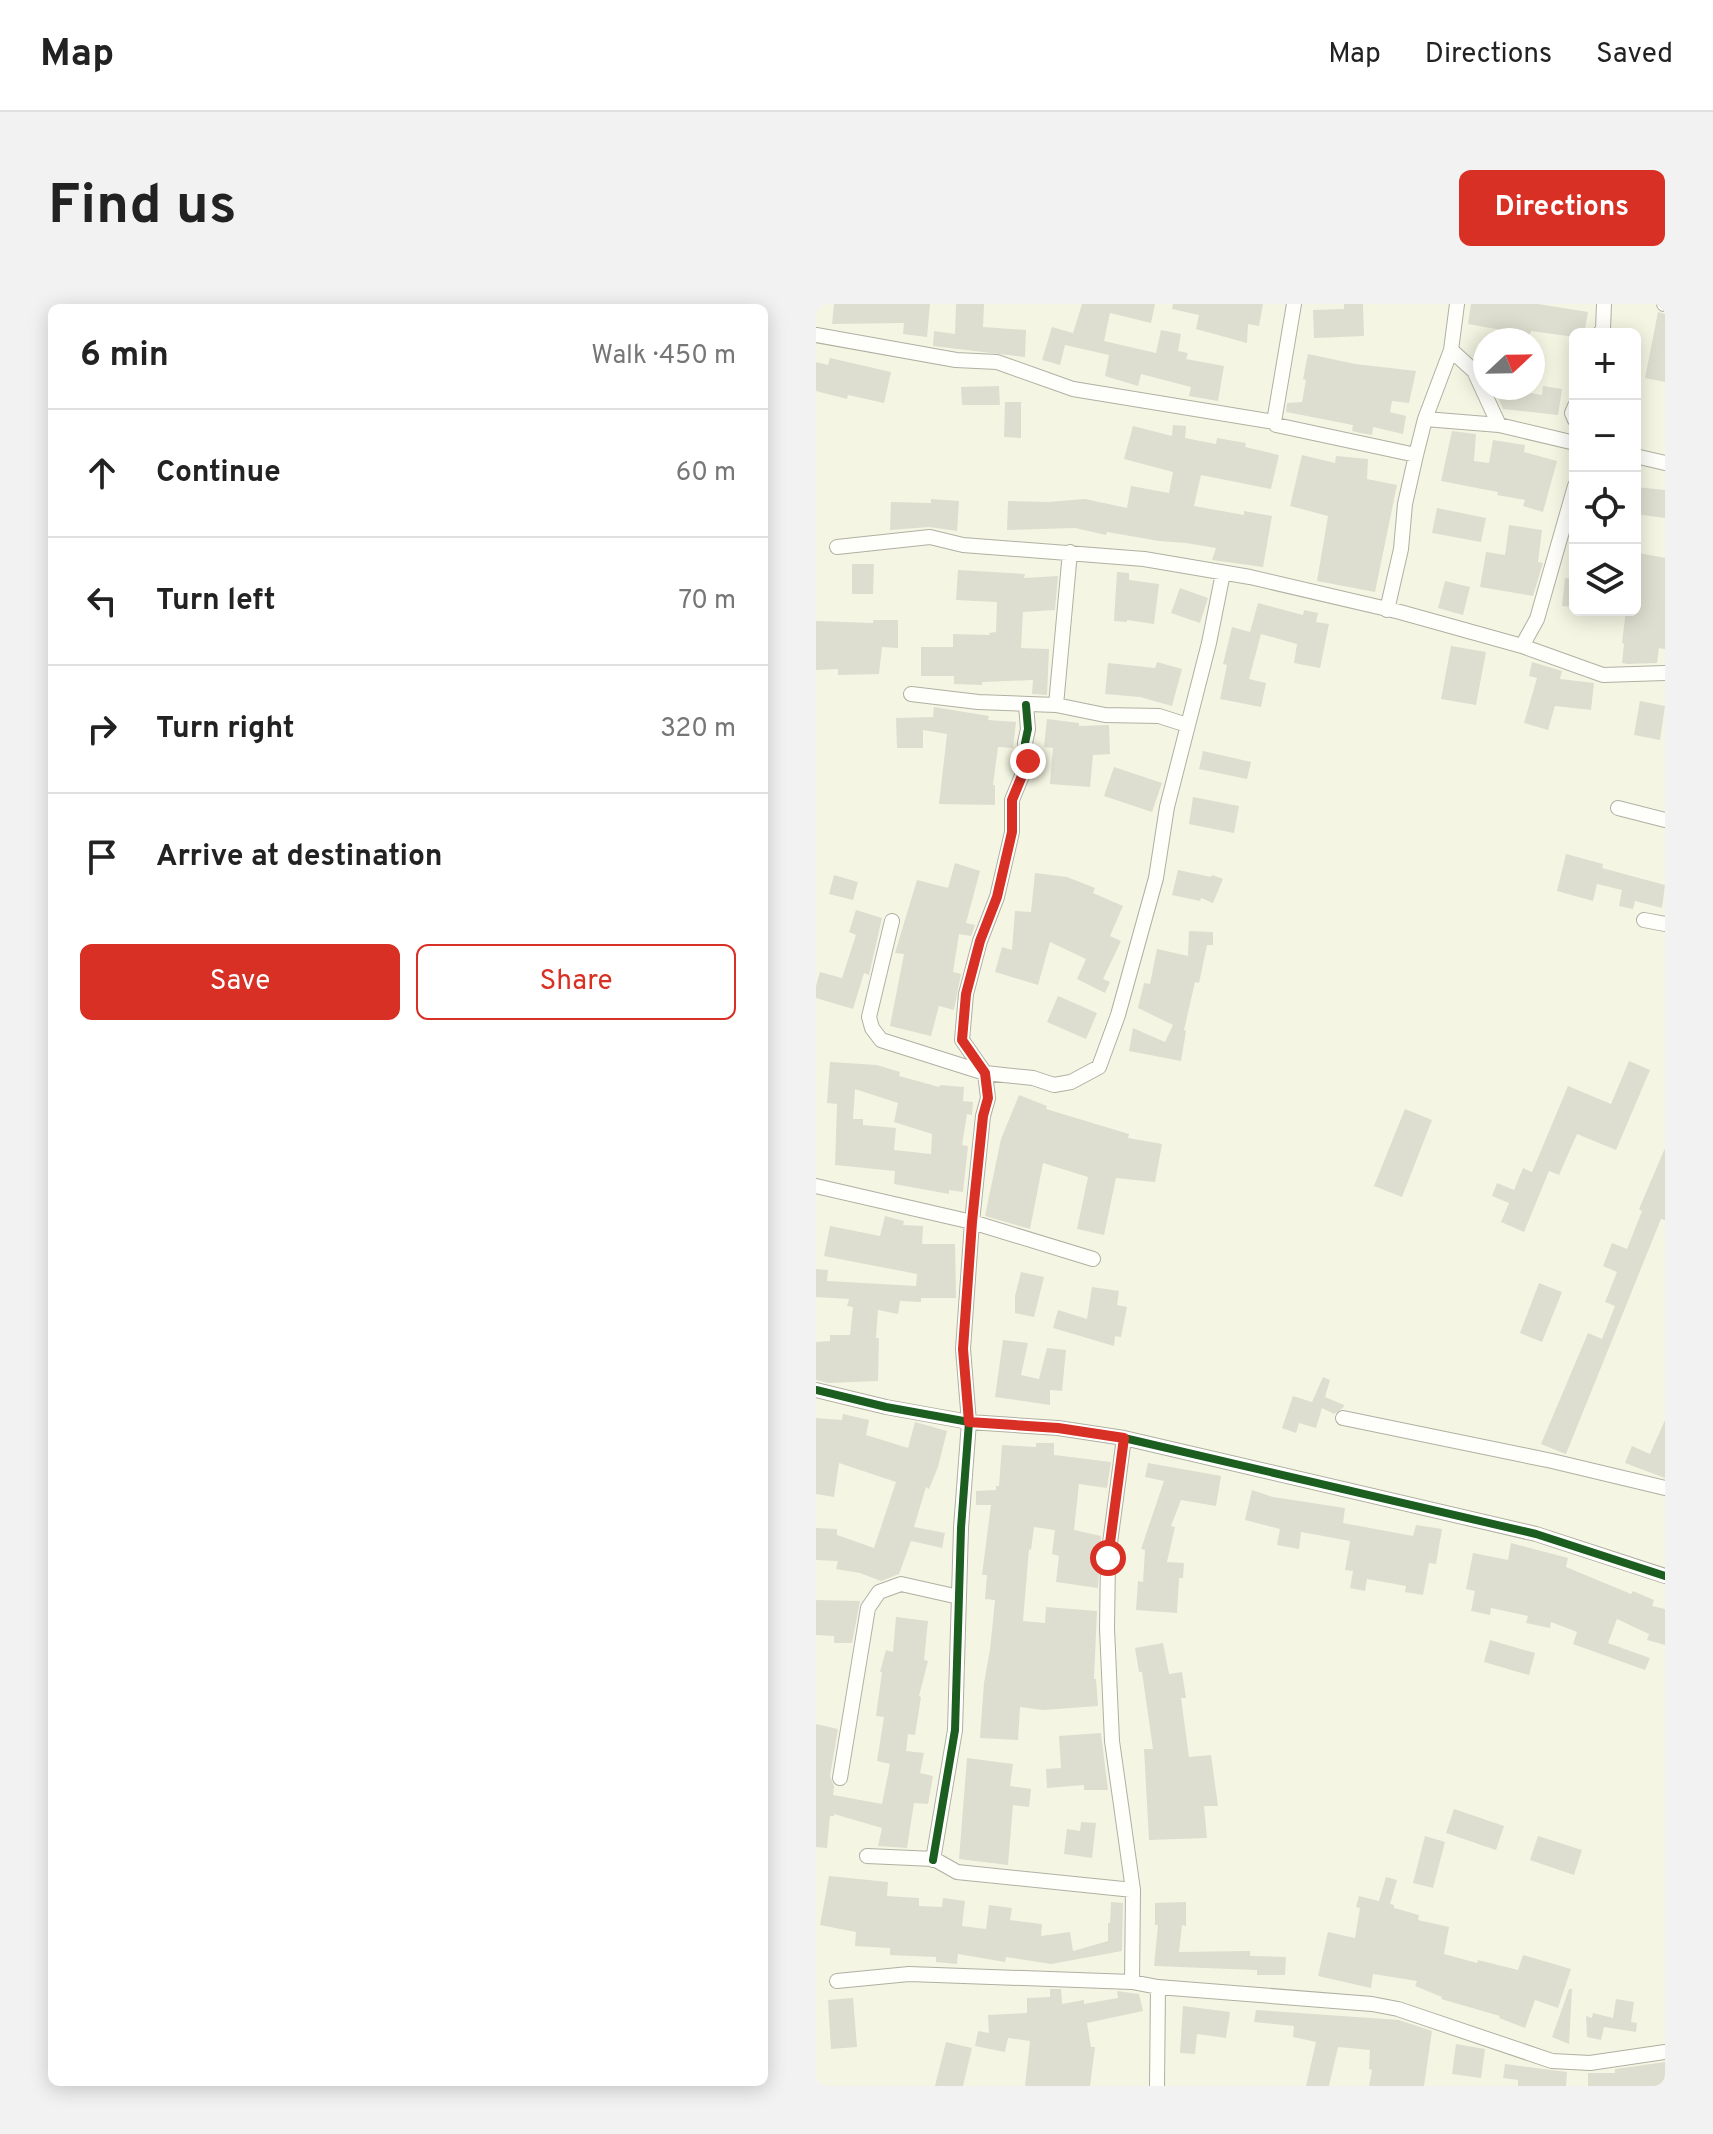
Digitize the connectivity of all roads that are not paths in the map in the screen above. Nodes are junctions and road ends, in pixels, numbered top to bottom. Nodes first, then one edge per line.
1 (1294, 304) edge
2 (1457, 304) edge
3 (1604, 304) edge
4 (1603, 328) edge
5 (816, 335) edge
6 (1451, 350) junction
7 (1425, 419) junction
8 (1274, 422) junction
9 (1499, 425) junction
10 (1569, 442) edge
11 (1416, 455) junction
12 (1641, 457) edge
13 (1665, 463) edge
14 (1569, 507) edge
15 (837, 547) dead end
16 (1070, 552) junction
17 (1223, 573) junction
18 (1387, 610) junction
19 (1522, 646) junction
20 (1665, 673) edge
21 (911, 694) dead end
22 (1026, 705) junction
23 (1056, 705) junction
24 (1187, 725) junction
25 (1618, 808) dead end
26 (1665, 820) edge
27 (1644, 920) dead end
28 (892, 921) dead end
29 (1665, 924) edge
30 (985, 1073) junction
31 (816, 1186) edge
32 (972, 1222) junction
33 (1093, 1259) dead end
34 (816, 1390) edge
35 (1343, 1418) dead end
36 (969, 1422) junction
37 (1124, 1438) junction
38 (1665, 1488) edge
39 (1665, 1576) edge
40 (959, 1597) junction
41 (840, 1778) dead end
42 (867, 1856) dead end
43 (933, 1860) junction
44 (1133, 1890) junction
45 (837, 1981) dead end
46 (1132, 1982) junction
47 (1158, 1987) junction
48 (1665, 2052) edge
49 (1157, 2086) edge

1 - 8 street
2 - 6 street
3 - 4 street
5 - 8 street
6 - 7 street
6 - 9 street
7 - 9 street
7 - 11 street
8 - 11 street
9 - 10 street
11 - 18 street
12 - 13 street
14 - 19 street
15 - 16 street
16 - 17 street
16 - 23 street
17 - 18 street
17 - 24 street
18 - 19 street
19 - 20 street
21 - 22 street
22 - 23 street
22 - 30 street
23 - 24 street
24 - 30 street
25 - 26 street
27 - 29 street
28 - 30 street
30 - 32 street
31 - 32 street
32 - 33 street
32 - 36 street
34 - 36 street
35 - 38 street
36 - 37 street
36 - 40 street
37 - 39 street
37 - 44 street
40 - 41 street
40 - 43 street
42 - 43 street
43 - 44 street
44 - 46 street
45 - 46 street
46 - 47 street
47 - 48 street
47 - 49 street

